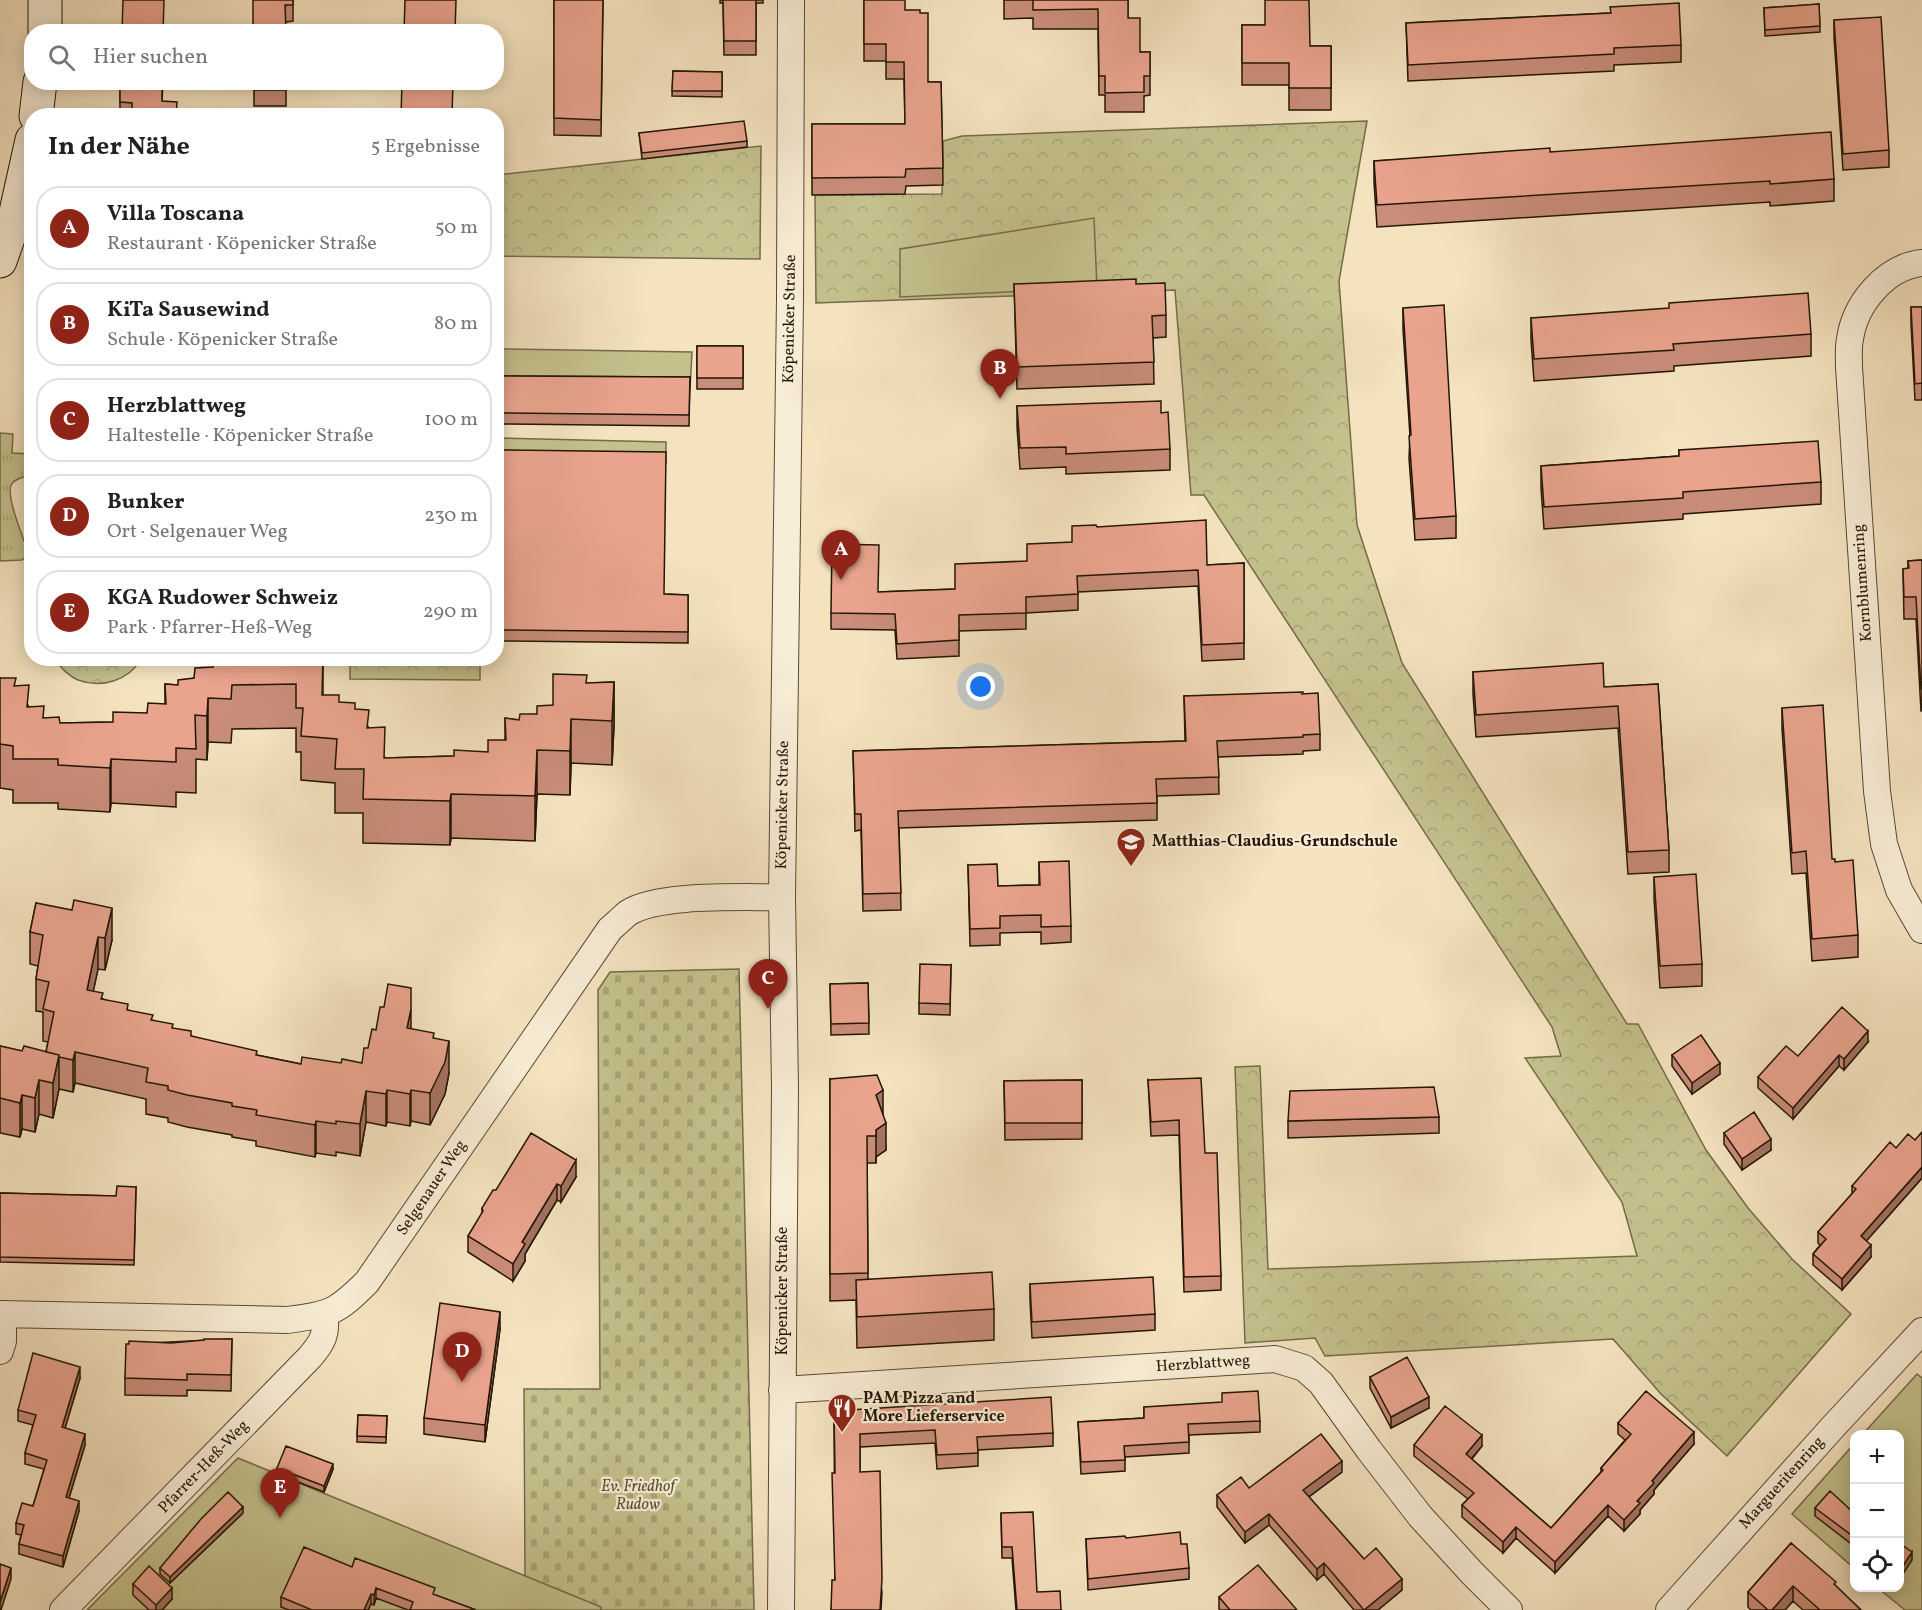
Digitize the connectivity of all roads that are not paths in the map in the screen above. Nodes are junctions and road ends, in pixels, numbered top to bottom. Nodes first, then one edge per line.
1 (45, 0) edge
2 (791, 0) edge
3 (45, 24) edge
4 (39, 90) edge
5 (37, 108) edge
6 (24, 176) edge
7 (0, 261) edge
8 (1922, 263) edge
9 (782, 897) junction
10 (1922, 930) edge
11 (2, 1314) edge
12 (324, 1315) junction
13 (1922, 1331) edge
14 (0, 1351) edge
15 (782, 1390) junction
16 (63, 1610) edge
17 (781, 1610) edge
18 (1509, 1610) edge
19 (1669, 1610) edge

1 - 3 street
2 - 9 street, Köpenicker Straße
4 - 5 street
6 - 7 street
8 - 10 street, Kornblumenring
9 - 12 street, Selgenauer Weg
9 - 15 street, Köpenicker Straße
11 - 12 street, Selgenauer Weg
11 - 14 street
12 - 16 street, Pfarrer-Heß-Weg
13 - 19 street, Margueritenring
15 - 17 street, Köpenicker Straße
15 - 18 street, Herzblattweg

